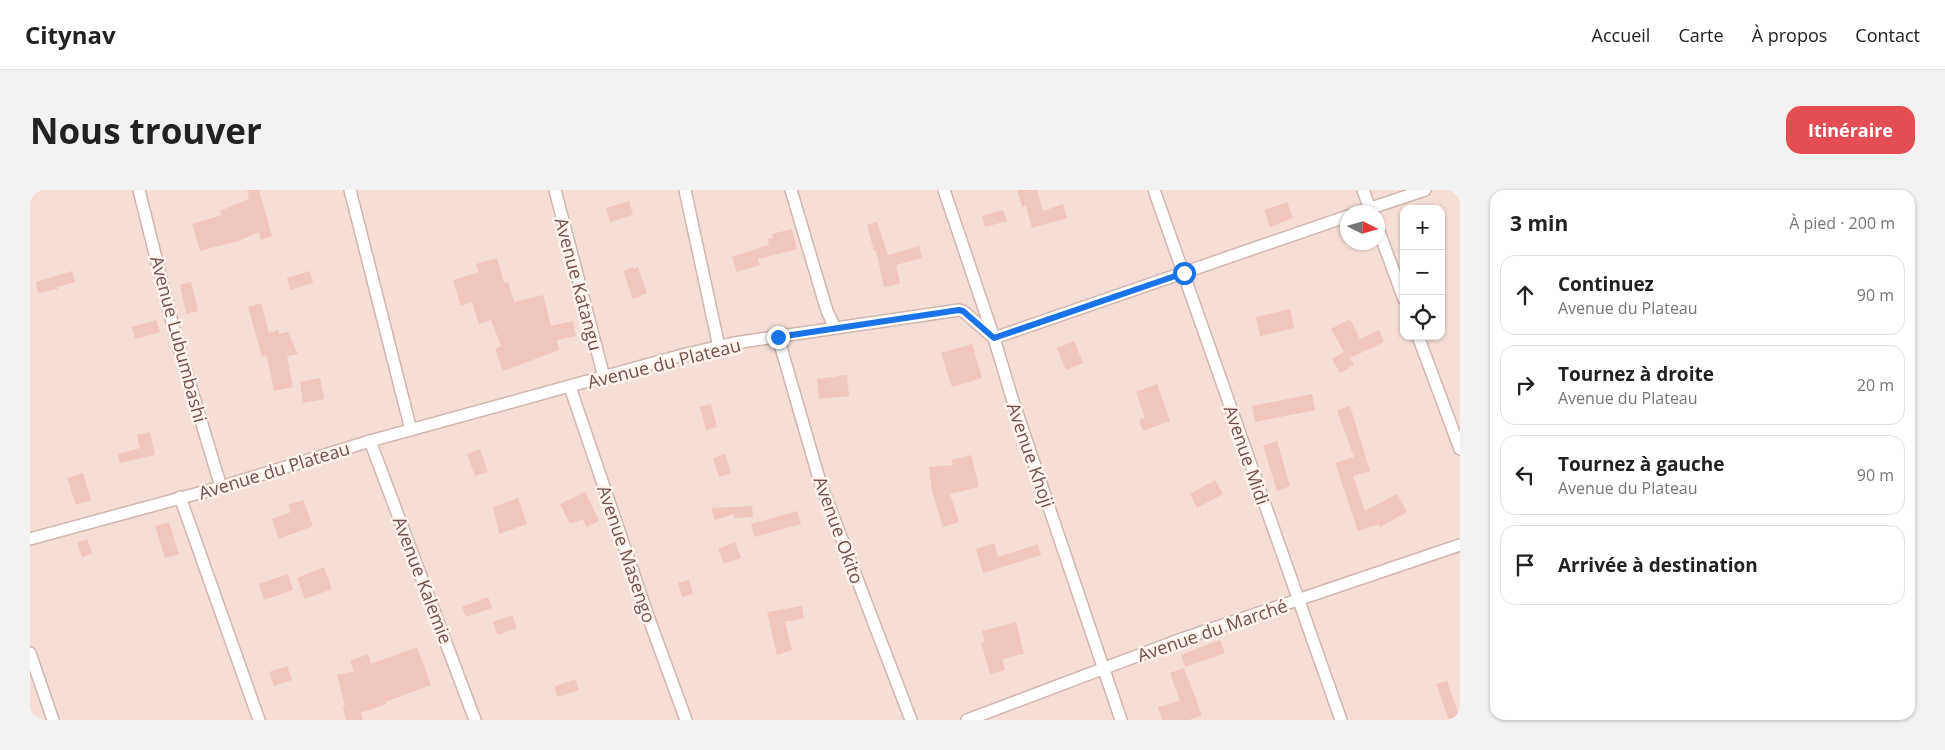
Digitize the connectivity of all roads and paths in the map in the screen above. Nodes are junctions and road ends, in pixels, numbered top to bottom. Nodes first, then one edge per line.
1 (139, 190) edge
2 (350, 190) edge
3 (555, 190) edge
4 (685, 190) edge
5 (791, 190) edge
6 (944, 190) edge
7 (1154, 190) edge
8 (1362, 190) edge
9 (1425, 190) edge
10 (1366, 205) edge
11 (1384, 205) edge
12 (1340, 219) edge
13 (1385, 249) edge
14 (1184, 273) junction
15 (1402, 295) edge
16 (835, 328) junction
17 (778, 337) junction
18 (994, 338) junction
19 (1419, 340) edge
20 (718, 347) junction
21 (604, 377) junction
22 (570, 386) junction
23 (411, 430) junction
24 (370, 441) junction
25 (1460, 449) edge
26 (221, 487) junction
27 (180, 497) junction
28 (30, 539) edge
29 (1460, 545) edge
30 (1299, 601) junction
31 (30, 653) edge
32 (1104, 668) junction
33 (53, 720) edge
34 (259, 720) edge
35 (475, 720) edge
36 (686, 720) edge
37 (911, 720) edge
38 (967, 720) edge
39 (1121, 720) edge
40 (1341, 720) edge

1 - 26 street, Avenue Lubumbashi
2 - 23 street
3 - 21 street, Avenue Katangu
4 - 20 street
5 - 16 street
6 - 18 street, Avenue Khoji
7 - 14 street, Avenue Midi
8 - 10 street
9 - 11 street
12 - 14 street
13 - 15 street
14 - 18 street
14 - 30 street, Avenue Midi
16 - 17 street, Avenue du Plateau
16 - 18 street, Avenue du Plateau
17 - 20 street, Avenue du Plateau
17 - 37 street, Avenue Okito
18 - 32 street, Avenue Khoji
19 - 25 street
20 - 21 street, Avenue du Plateau
21 - 22 street, Avenue du Plateau
22 - 23 street, Avenue du Plateau
22 - 36 street, Avenue Masengo
23 - 24 street, Avenue du Plateau
24 - 26 street, Avenue du Plateau
24 - 35 street, Avenue Kalemie
26 - 27 street, Avenue du Plateau
27 - 28 street, Avenue du Plateau
27 - 34 street
29 - 30 street, Avenue du Marché
30 - 32 street, Avenue du Marché
30 - 40 street, Avenue Midi
31 - 33 street
32 - 38 street, Avenue du Marché
32 - 39 street, Avenue Khoji

